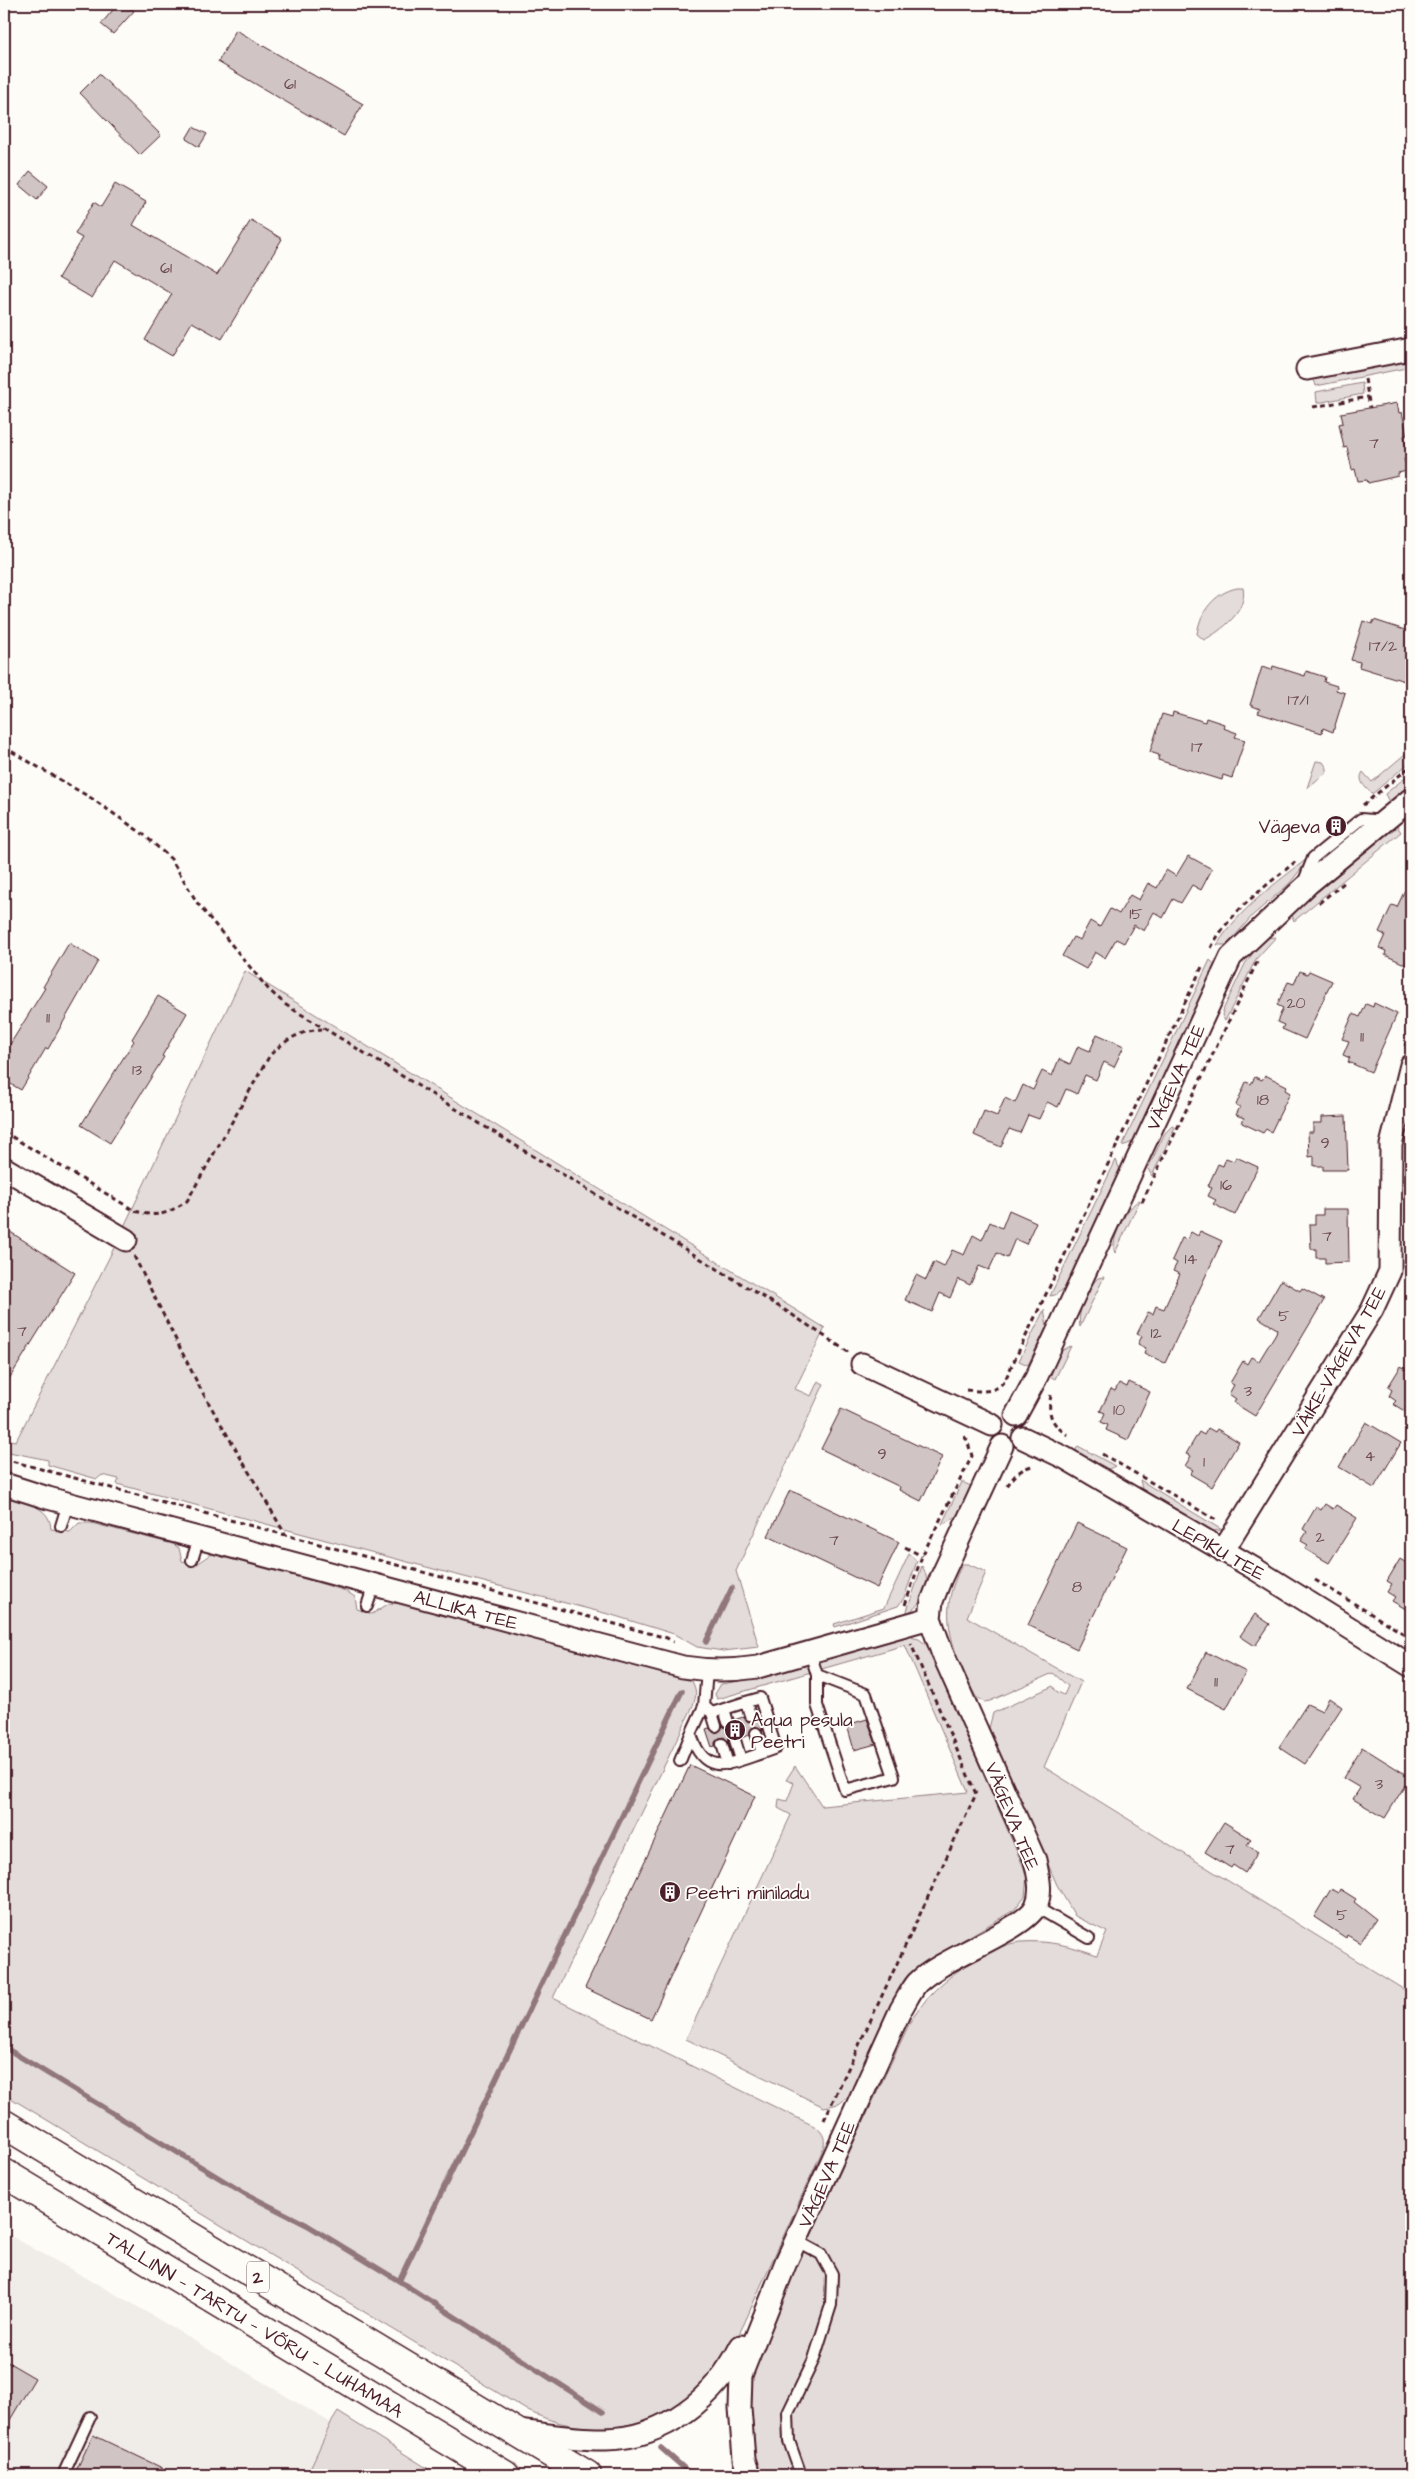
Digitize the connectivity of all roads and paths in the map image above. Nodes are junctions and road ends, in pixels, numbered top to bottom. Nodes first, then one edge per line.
1 (1411, 349) edge
2 (1307, 368) dead end
3 (1365, 379) dead end
4 (1368, 397) junction
5 (1313, 407) dead end
6 (1370, 408) dead end
7 (4, 746) edge
8 (1411, 766) edge
9 (1411, 799) edge
10 (1360, 808) dead end
11 (1300, 857) dead end
12 (1348, 880) dead end
13 (1312, 910) dead end
14 (1207, 956) dead end
15 (1260, 956) dead end
16 (1203, 964) dead end
17 (322, 1029) junction
18 (1411, 1033) edge
19 (1407, 1057) edge
20 (4, 1132) edge
21 (4, 1168) edge
22 (1140, 1207) dead end
23 (126, 1240) joint
24 (862, 1364) joint
25 (1052, 1392) dead end
26 (950, 1405) junction
27 (1016, 1415) junction
28 (992, 1425) junction
29 (1024, 1438) junction
30 (1002, 1446) junction
31 (1100, 1453) dead end
32 (1065, 1458) junction
33 (4, 1459) edge
34 (1038, 1466) dead end
35 (962, 1477) junction
36 (4, 1484) edge
37 (983, 1487) junction
38 (68, 1503) junction
39 (61, 1526) dead end
40 (1236, 1531) junction
41 (285, 1534) junction
42 (198, 1538) junction
43 (905, 1547) dead end
44 (1223, 1551) junction
45 (922, 1556) junction
46 (192, 1560) dead end
47 (1312, 1578) dead end
48 (374, 1585) junction
49 (367, 1606) dead end
50 (930, 1618) junction
51 (906, 1624) junction
52 (1411, 1638) edge
53 (679, 1646) dead end
54 (810, 1652) junction
55 (1411, 1666) edge
56 (707, 1670) junction
57 (817, 1675) junction
58 (746, 1702) junction
59 (724, 1709) junction
60 (708, 1710) junction
61 (750, 1715) dead end
62 (728, 1722) dead end
63 (716, 1726) dead end
64 (756, 1733) dead end
65 (692, 1734) junction
66 (734, 1740) dead end
67 (722, 1744) dead end
68 (762, 1753) junction
69 (741, 1760) junction
70 (680, 1761) dead end
71 (728, 1764) junction
72 (1036, 1907) junction
73 (1089, 1938) dead end
74 (824, 2120) dead end
75 (4, 2124) edge
76 (4, 2173) edge
77 (796, 2241) junction
78 (786, 2262) junction
79 (90, 2417) dead end
80 (512, 2430) junction
81 (63, 2475) edge
82 (505, 2475) edge
83 (587, 2475) edge
84 (749, 2475) edge
85 (801, 2475) edge

1 - 2 street
3 - 4 path
4 - 5 path
4 - 6 path
7 - 17 path
8 - 10 path
9 - 27 street, VÄGEVA TEE
11 - 14 path
12 - 13 path
15 - 22 path
16 - 26 path
17 - 20 path
17 - 24 path
18 - 19 path
19 - 40 street, VÄIKE-VÄGEVA TEE
21 - 23 street
23 - 41 path
24 - 26 street
25 - 32 path
26 - 28 street
26 - 35 path
27 - 28 street
27 - 29 street
28 - 30 street
29 - 30 street
29 - 32 street, LEPIKU TEE
30 - 37 street
31 - 40 path
32 - 44 street, LEPIKU TEE
33 - 41 path
34 - 37 path
35 - 37 path
35 - 45 path
36 - 38 street, ALLIKA TEE
37 - 50 street
38 - 39 lane
38 - 42 street, ALLIKA TEE
40 - 44 street, VÄIKE-VÄGEVA TEE
41 - 53 path
42 - 46 lane
42 - 48 street, ALLIKA TEE
43 - 45 path
44 - 55 street, LEPIKU TEE
45 - 51 path
47 - 52 path
48 - 49 lane
48 - 56 street, ALLIKA TEE
50 - 51 street, ALLIKA TEE
50 - 72 street, VÄGEVA TEE
51 - 54 street, ALLIKA TEE
51 - 74 path
54 - 56 street, ALLIKA TEE
54 - 57 lane
56 - 60 lane
57 - 57 lane
58 - 59 lane
58 - 61 lane
58 - 68 lane
59 - 60 lane
59 - 62 lane
60 - 63 lane
60 - 65 lane
64 - 68 lane
65 - 70 lane
65 - 71 lane
66 - 69 lane
67 - 71 lane
68 - 69 lane
69 - 71 lane
72 - 73 lane
72 - 77 street, VÄGEVA TEE
75 - 80 highway, 2
76 - 82 highway, TALLINN — TARTU — VÕRU — LUHAMAA / 2
77 - 78 street, VÄGEVA TEE
77 - 85 lane, VÄGEVA TEE
78 - 80 street, VÄGEVA TEE
78 - 84 street, VÄGEVA TEE
79 - 81 lane
80 - 83 highway, 2

